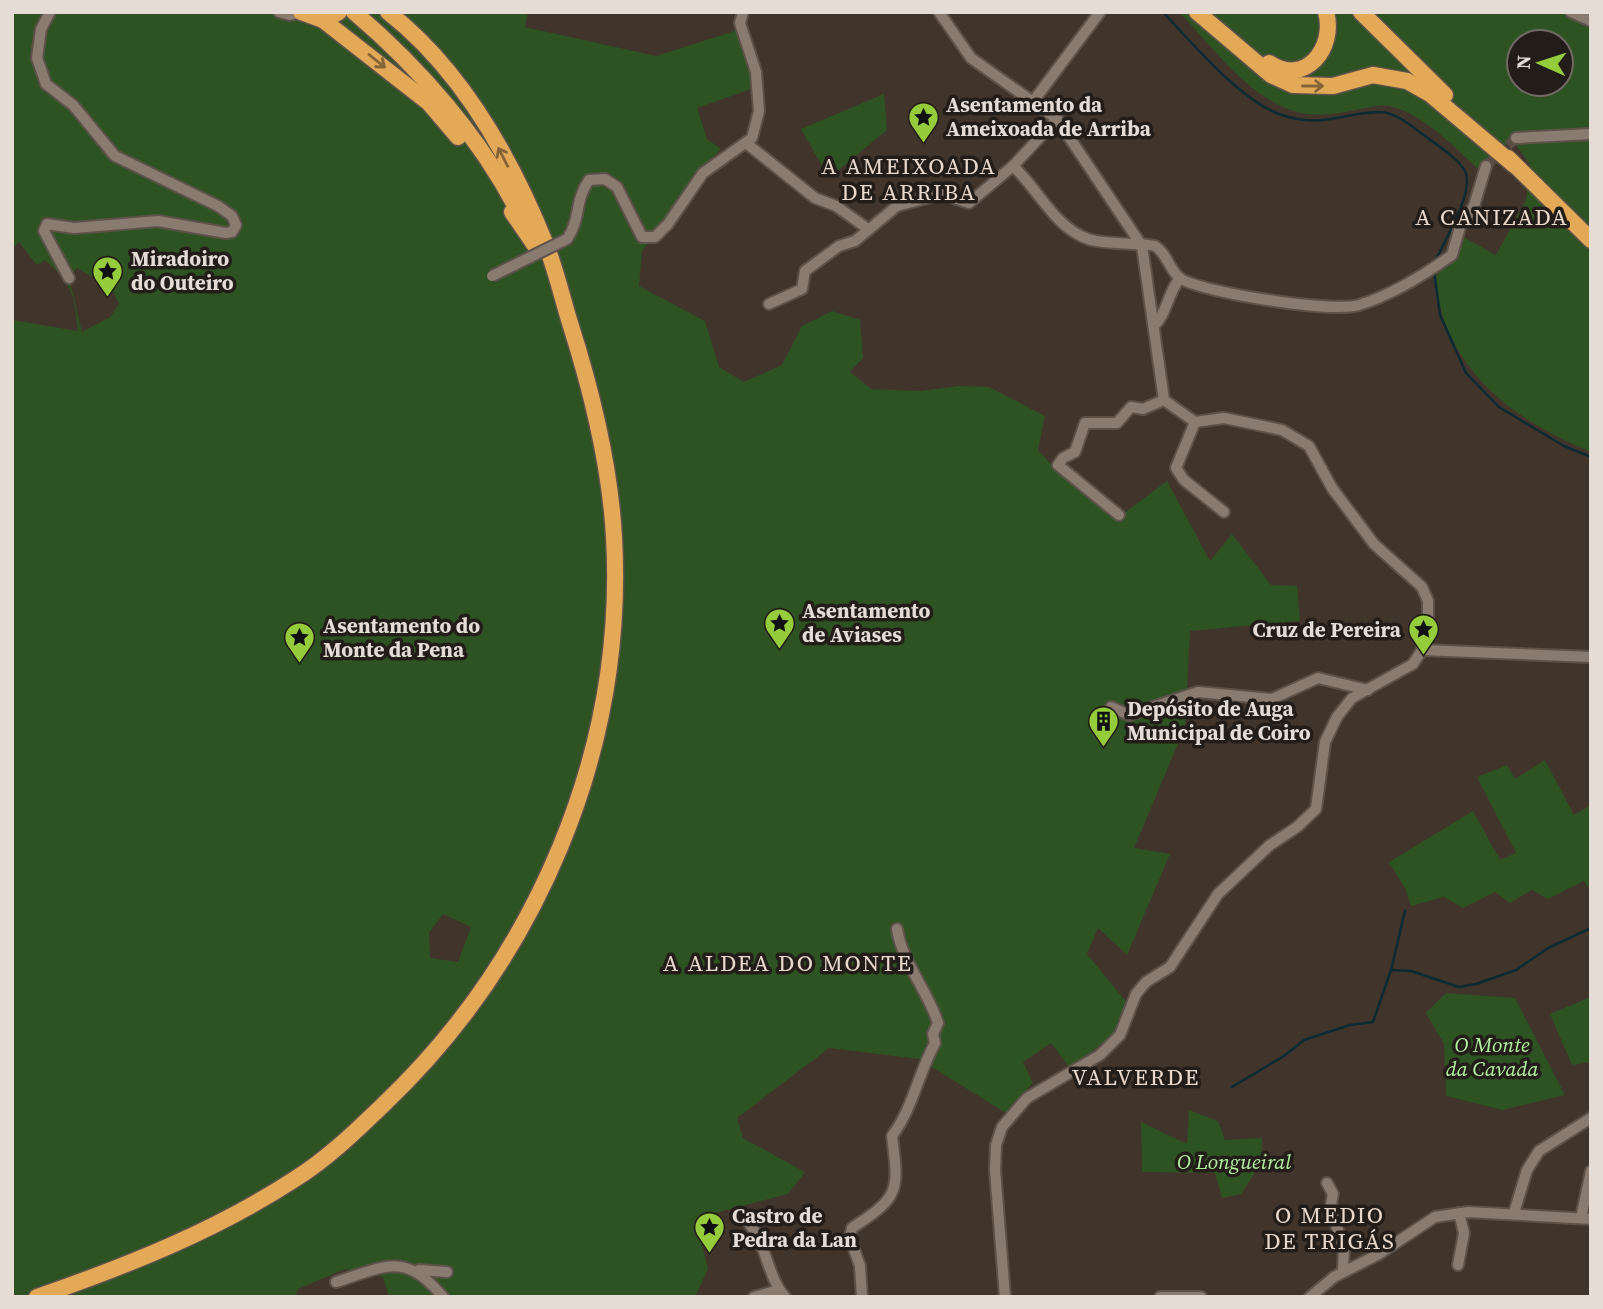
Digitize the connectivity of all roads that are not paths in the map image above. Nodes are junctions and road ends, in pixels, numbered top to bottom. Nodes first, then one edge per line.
1 (50, 12) edge
2 (279, 12) edge
3 (301, 12) edge
4 (339, 12) edge
5 (387, 12) edge
6 (743, 12) edge
7 (939, 12) edge
8 (1100, 12) edge
9 (1197, 12) edge
10 (1208, 12) edge
11 (1326, 12) edge
12 (1360, 12) edge
13 (1366, 12) edge
14 (1572, 12) edge
15 (355, 13) edge
16 (323, 20) junction
17 (1591, 21) edge
18 (1386, 37) junction
19 (1032, 103) junction
20 (1057, 119) junction
21 (1591, 134) edge
22 (1516, 138) tunnel mouth
23 (746, 143) junction
24 (1514, 165) junction
25 (1013, 166) junction
26 (1486, 166) tunnel mouth
27 (867, 229) junction
28 (1591, 240) edge
29 (1142, 246) junction
30 (538, 250) junction
31 (492, 276) dead end
32 (69, 278) dead end
33 (1180, 278) junction
34 (769, 304) dead end
35 (566, 310) junction
36 (1154, 326) junction
37 (1164, 400) junction
38 (1195, 422) junction
39 (1224, 512) dead end
40 (1119, 514) dead end
41 (1422, 650) junction
42 (1591, 657) edge
43 (1368, 690) junction
44 (1111, 707) dead end
45 (897, 929) dead end
46 (1591, 1118) edge
47 (1591, 1171) edge
48 (1327, 1183) dead end
49 (1459, 1213) junction
50 (1514, 1213) junction
51 (1586, 1218) edge
52 (749, 1223) dead end
53 (1458, 1265) dead end
54 (419, 1270) junction
55 (447, 1272) dead end
56 (1343, 1272) junction
57 (336, 1282) dead end
58 (782, 1293) edge
59 (37, 1297) edge
60 (443, 1297) edge
61 (754, 1297) edge
62 (862, 1297) edge
63 (1004, 1297) edge
64 (1160, 1297) edge
65 (1201, 1297) edge
66 (1310, 1297) edge

1 - 32 street
2 - 3 street
3 - 16 highway
4 - 16 highway
35 -> 5 highway
6 - 23 street
7 - 19 street
8 - 19 street
9 -> 24 highway
10 - 11 highway
12 - 18 highway
13 - 18 highway
14 - 17 street
15 - 30 highway
16 -> 30 highway
18 - 24 highway
19 - 20 street
20 - 25 street
20 - 29 street
21 - 22 street
23 - 27 street
23 - 31 street, bridge
24 - 28 highway
25 - 27 street
25 - 29 street
26 - 33 street
27 - 34 street
29 - 33 street
29 - 36 street
30 - 35 highway
33 - 36 street
35 - 59 highway
36 - 37 street
37 - 38 street
37 - 40 street
38 - 39 street
38 - 41 street
41 - 42 street
41 - 43 street
43 - 44 street
43 - 63 street
45 - 62 street
46 - 50 street
47 - 51 street
48 - 56 street
49 - 50 street
49 - 53 street
49 - 56 street
50 - 51 street
52 - 58 street
54 - 55 street
54 - 57 street
54 - 60 street
56 - 66 street
58 - 61 street
64 - 65 street

